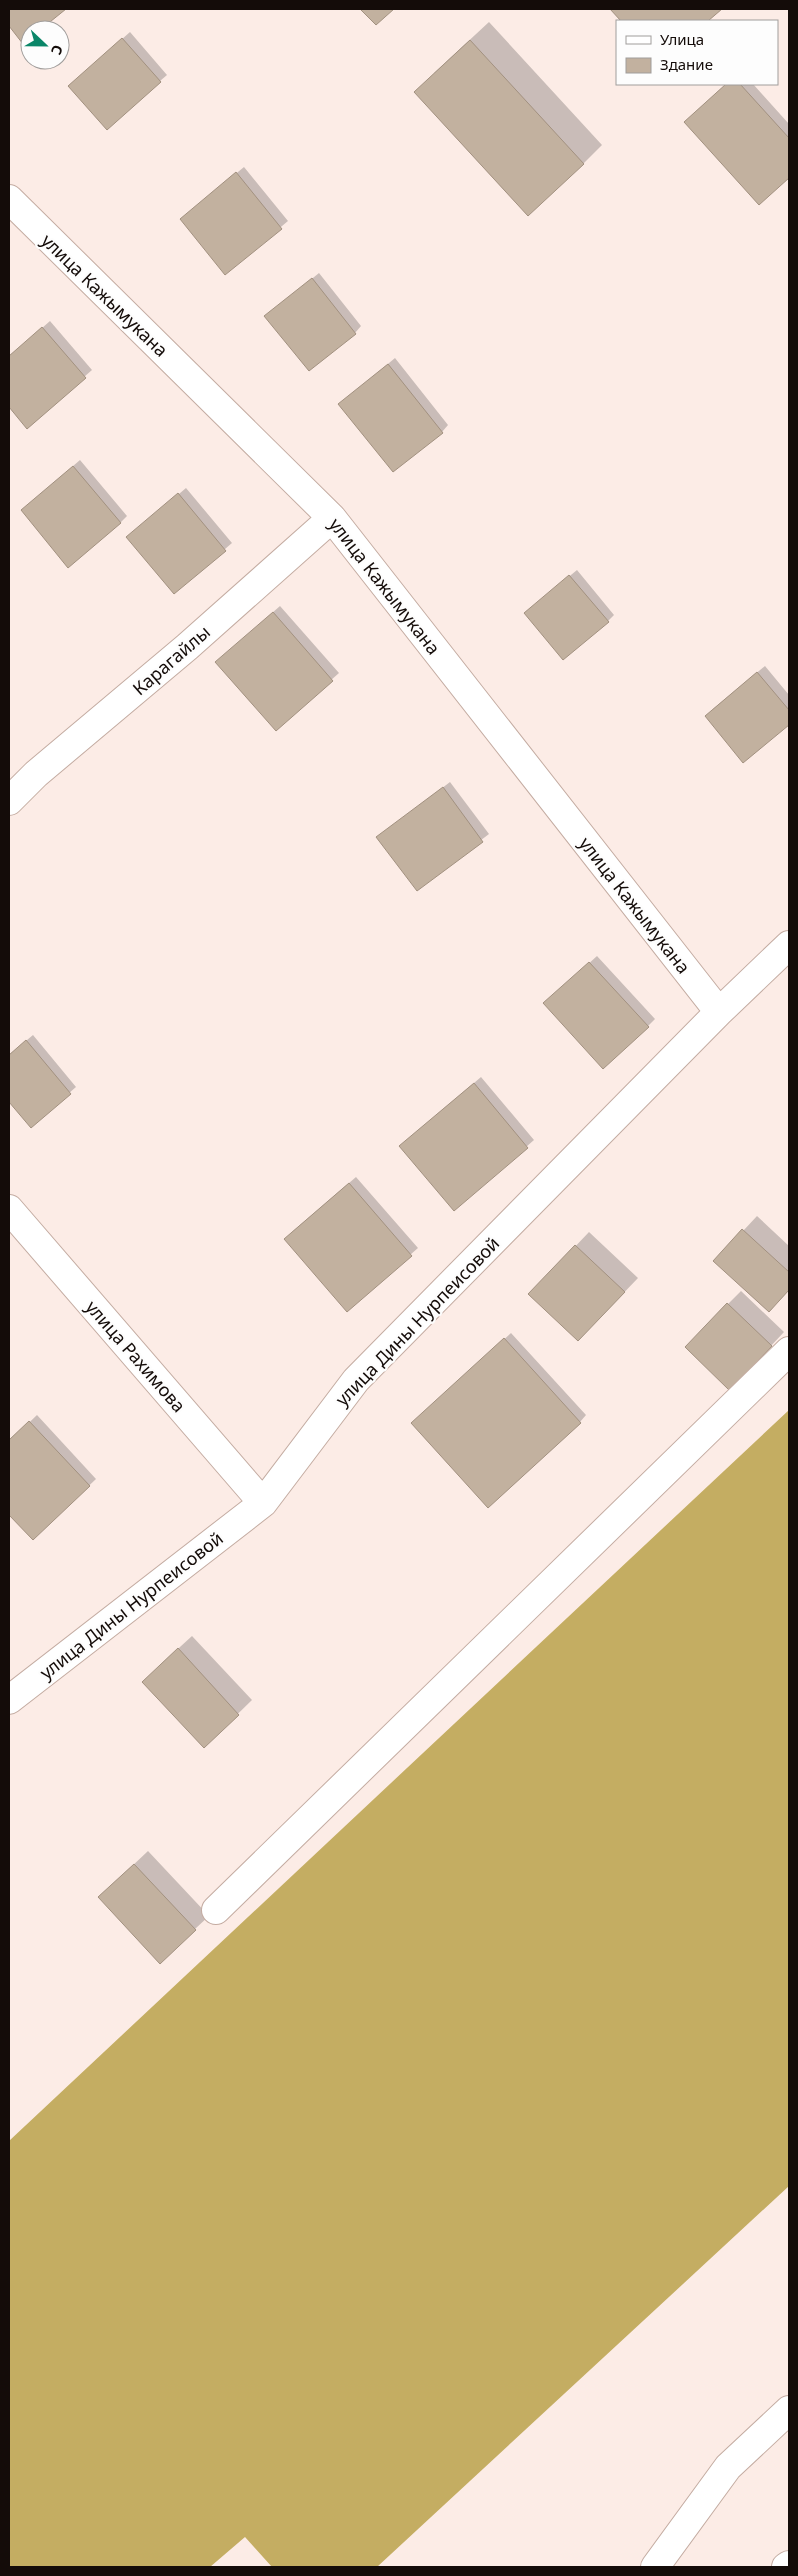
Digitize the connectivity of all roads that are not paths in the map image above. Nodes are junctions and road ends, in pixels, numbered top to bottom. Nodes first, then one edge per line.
1 (9, 199) edge
2 (332, 518) junction
3 (9, 801) edge
4 (789, 945) edge
5 (719, 1012) junction
6 (9, 1209) edge
7 (789, 1351) edge
8 (263, 1503) junction
9 (9, 1700) edge
10 (216, 1910) dead end
11 (789, 2410) edge
12 (789, 2565) edge
13 (655, 2567) edge
14 (786, 2567) edge

1 - 2 main road, улица Кажымукана
2 - 3 main road, Карагайлы
2 - 5 main road, улица Кажымукана
4 - 5 main road, улица Дины Нурпеисовой
5 - 8 main road, улица Дины Нурпеисовой
6 - 8 main road, улица Рахимова
7 - 10 main road
8 - 9 main road, улица Дины Нурпеисовой
11 - 13 main road
12 - 14 main road

